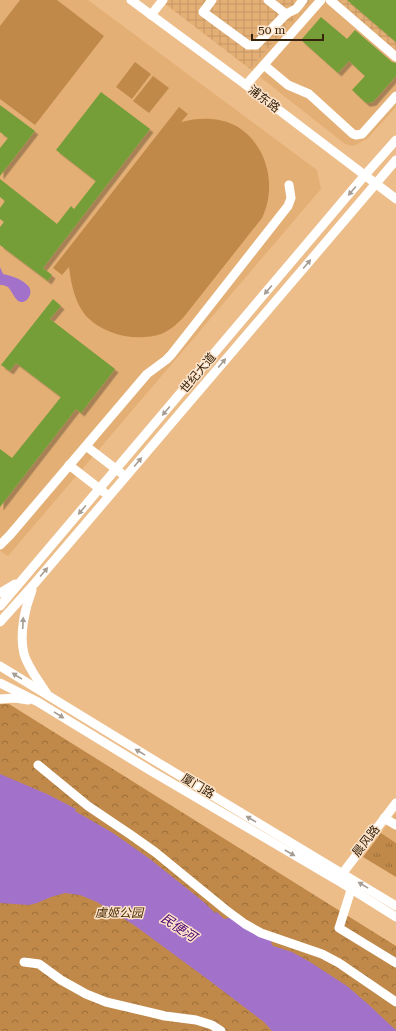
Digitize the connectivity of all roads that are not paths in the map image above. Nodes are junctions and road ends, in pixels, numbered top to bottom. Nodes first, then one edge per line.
1 (163, 0) edge
2 (212, 0) edge
3 (268, 0) edge
4 (303, 0) edge
5 (321, 0) edge
6 (330, 0) edge
7 (137, 2) edge
8 (286, 14) junction
9 (151, 15) junction
10 (396, 57) edge
11 (264, 65) junction
12 (246, 85) junction
13 (396, 96) edge
14 (396, 140) edge
15 (396, 160) edge
16 (365, 175) junction
17 (376, 183) junction
18 (289, 185) dead end
19 (396, 199) edge
20 (86, 446) junction
21 (69, 465) junction
22 (116, 469) junction
23 (125, 477) junction
24 (100, 489) junction
25 (109, 496) junction
26 (0, 545) edge
27 (25, 578) junction
28 (35, 583) junction
29 (0, 593) edge
30 (0, 606) edge
31 (0, 622) edge
32 (0, 666) edge
33 (0, 682) edge
34 (49, 696) junction
35 (0, 698) edge
36 (38, 702) junction
37 (38, 765) dead end
38 (396, 803) edge
39 (384, 818) junction
40 (396, 825) edge
41 (339, 877) junction
42 (351, 890) junction
43 (396, 906) edge
44 (396, 917) edge
45 (24, 962) dead end
46 (396, 963) edge
47 (396, 1002) edge
48 (221, 1031) edge

1 - 9 street
2 - 8 street
3 - 8 street
4 - 8 street
5 - 11 street
6 - 10 street
7 - 9 street, 浦东路
9 - 12 street, 浦东路
11 - 12 street
11 - 13 street
12 - 16 street, 浦东路
14 - 16 street, 世纪大道
15 - 17 street, 世纪大道
16 - 17 street, 浦东路
16 -> 22 street, 世纪大道
17 - 19 street, 浦东路
23 -> 17 street, 世纪大道
18 - 20 street
20 - 21 street
20 - 22 street
21 - 24 street
21 - 26 street
22 - 23 street
22 - 24 street, 世纪大道
23 - 25 street, 世纪大道
24 - 25 street
24 -> 27 street, 世纪大道
28 -> 25 street, 世纪大道
27 - 29 street
27 - 30 street, 世纪大道
28 - 31 street, 世纪大道
34 -> 28 street
34 -> 32 street, 厦门路
33 - 36 street, 厦门路
41 -> 34 street, 厦门路
35 - 36 street
36 -> 41 street, 厦门路
37 - 47 street
38 - 39 street, 晨风路
39 - 40 street
39 - 41 street, 晨风路
41 - 42 street, 厦门路
43 -> 41 street, 厦门路
42 - 44 street, 厦门路
42 - 46 street
45 - 48 street

